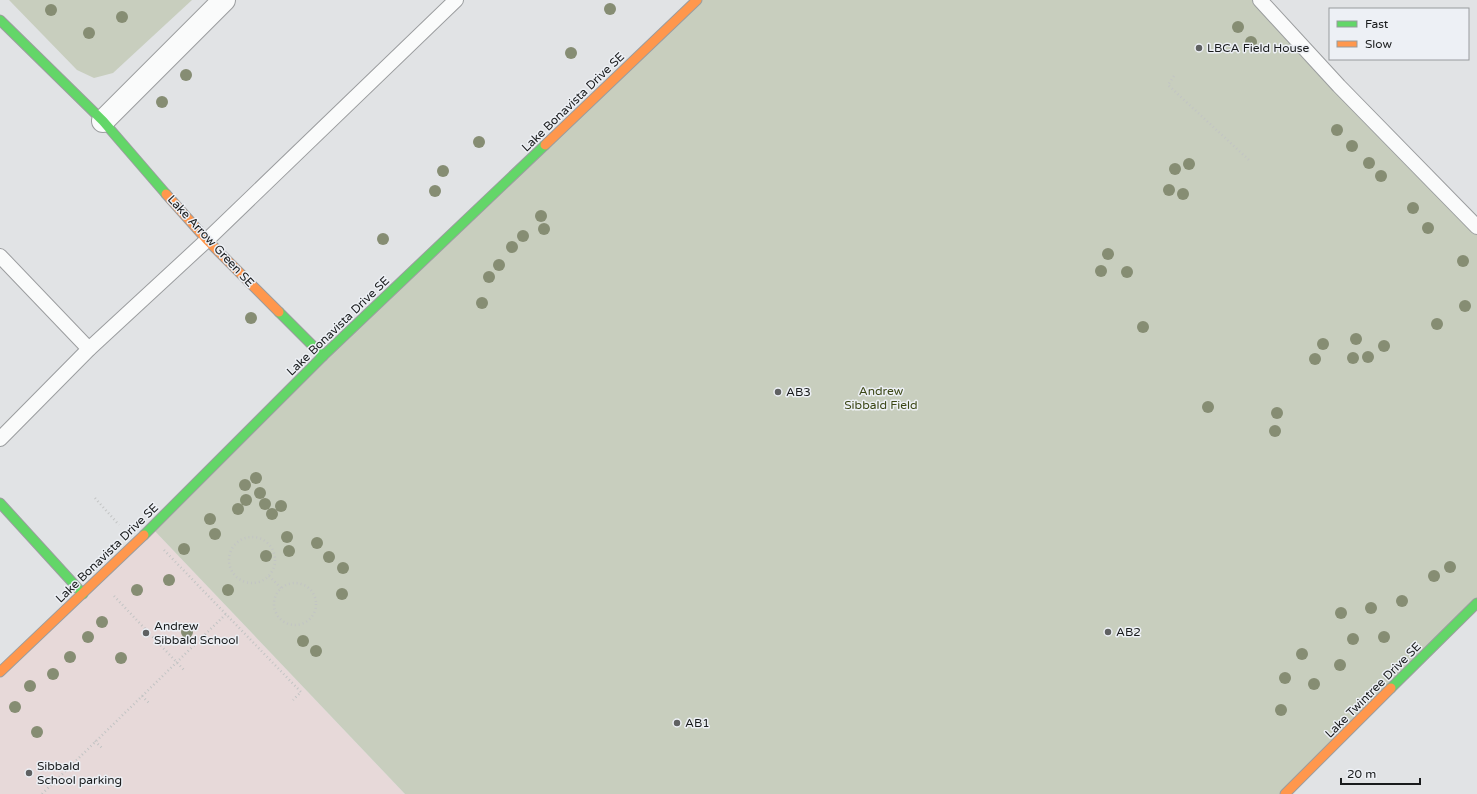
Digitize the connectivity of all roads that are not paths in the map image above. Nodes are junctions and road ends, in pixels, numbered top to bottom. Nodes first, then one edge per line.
1 (224, 0) edge
2 (456, 0) edge
3 (697, 0) edge
4 (1260, 0) edge
5 (0, 20) edge
6 (103, 121) junction
7 (1477, 227) edge
8 (207, 240) junction
9 (0, 256) edge
10 (89, 349) junction
11 (323, 356) junction
12 (0, 440) edge
13 (0, 503) edge
14 (83, 594) junction
15 (1477, 603) edge
16 (0, 672) edge
17 (1285, 794) edge

1 - 6 street
2 - 8 lane
3 - 11 street, Lake Bonavista Drive SE
4 - 7 lane
5 - 6 street, Lake Arrow Green SE
6 - 8 street, Lake Arrow Green SE
8 - 10 lane
8 - 11 street, Lake Arrow Green SE
9 - 10 lane
10 - 12 lane
11 - 14 street, Lake Bonavista Drive SE
13 - 14 street
14 - 16 street, Lake Bonavista Drive SE
15 - 17 street, Lake Twintree Drive SE

